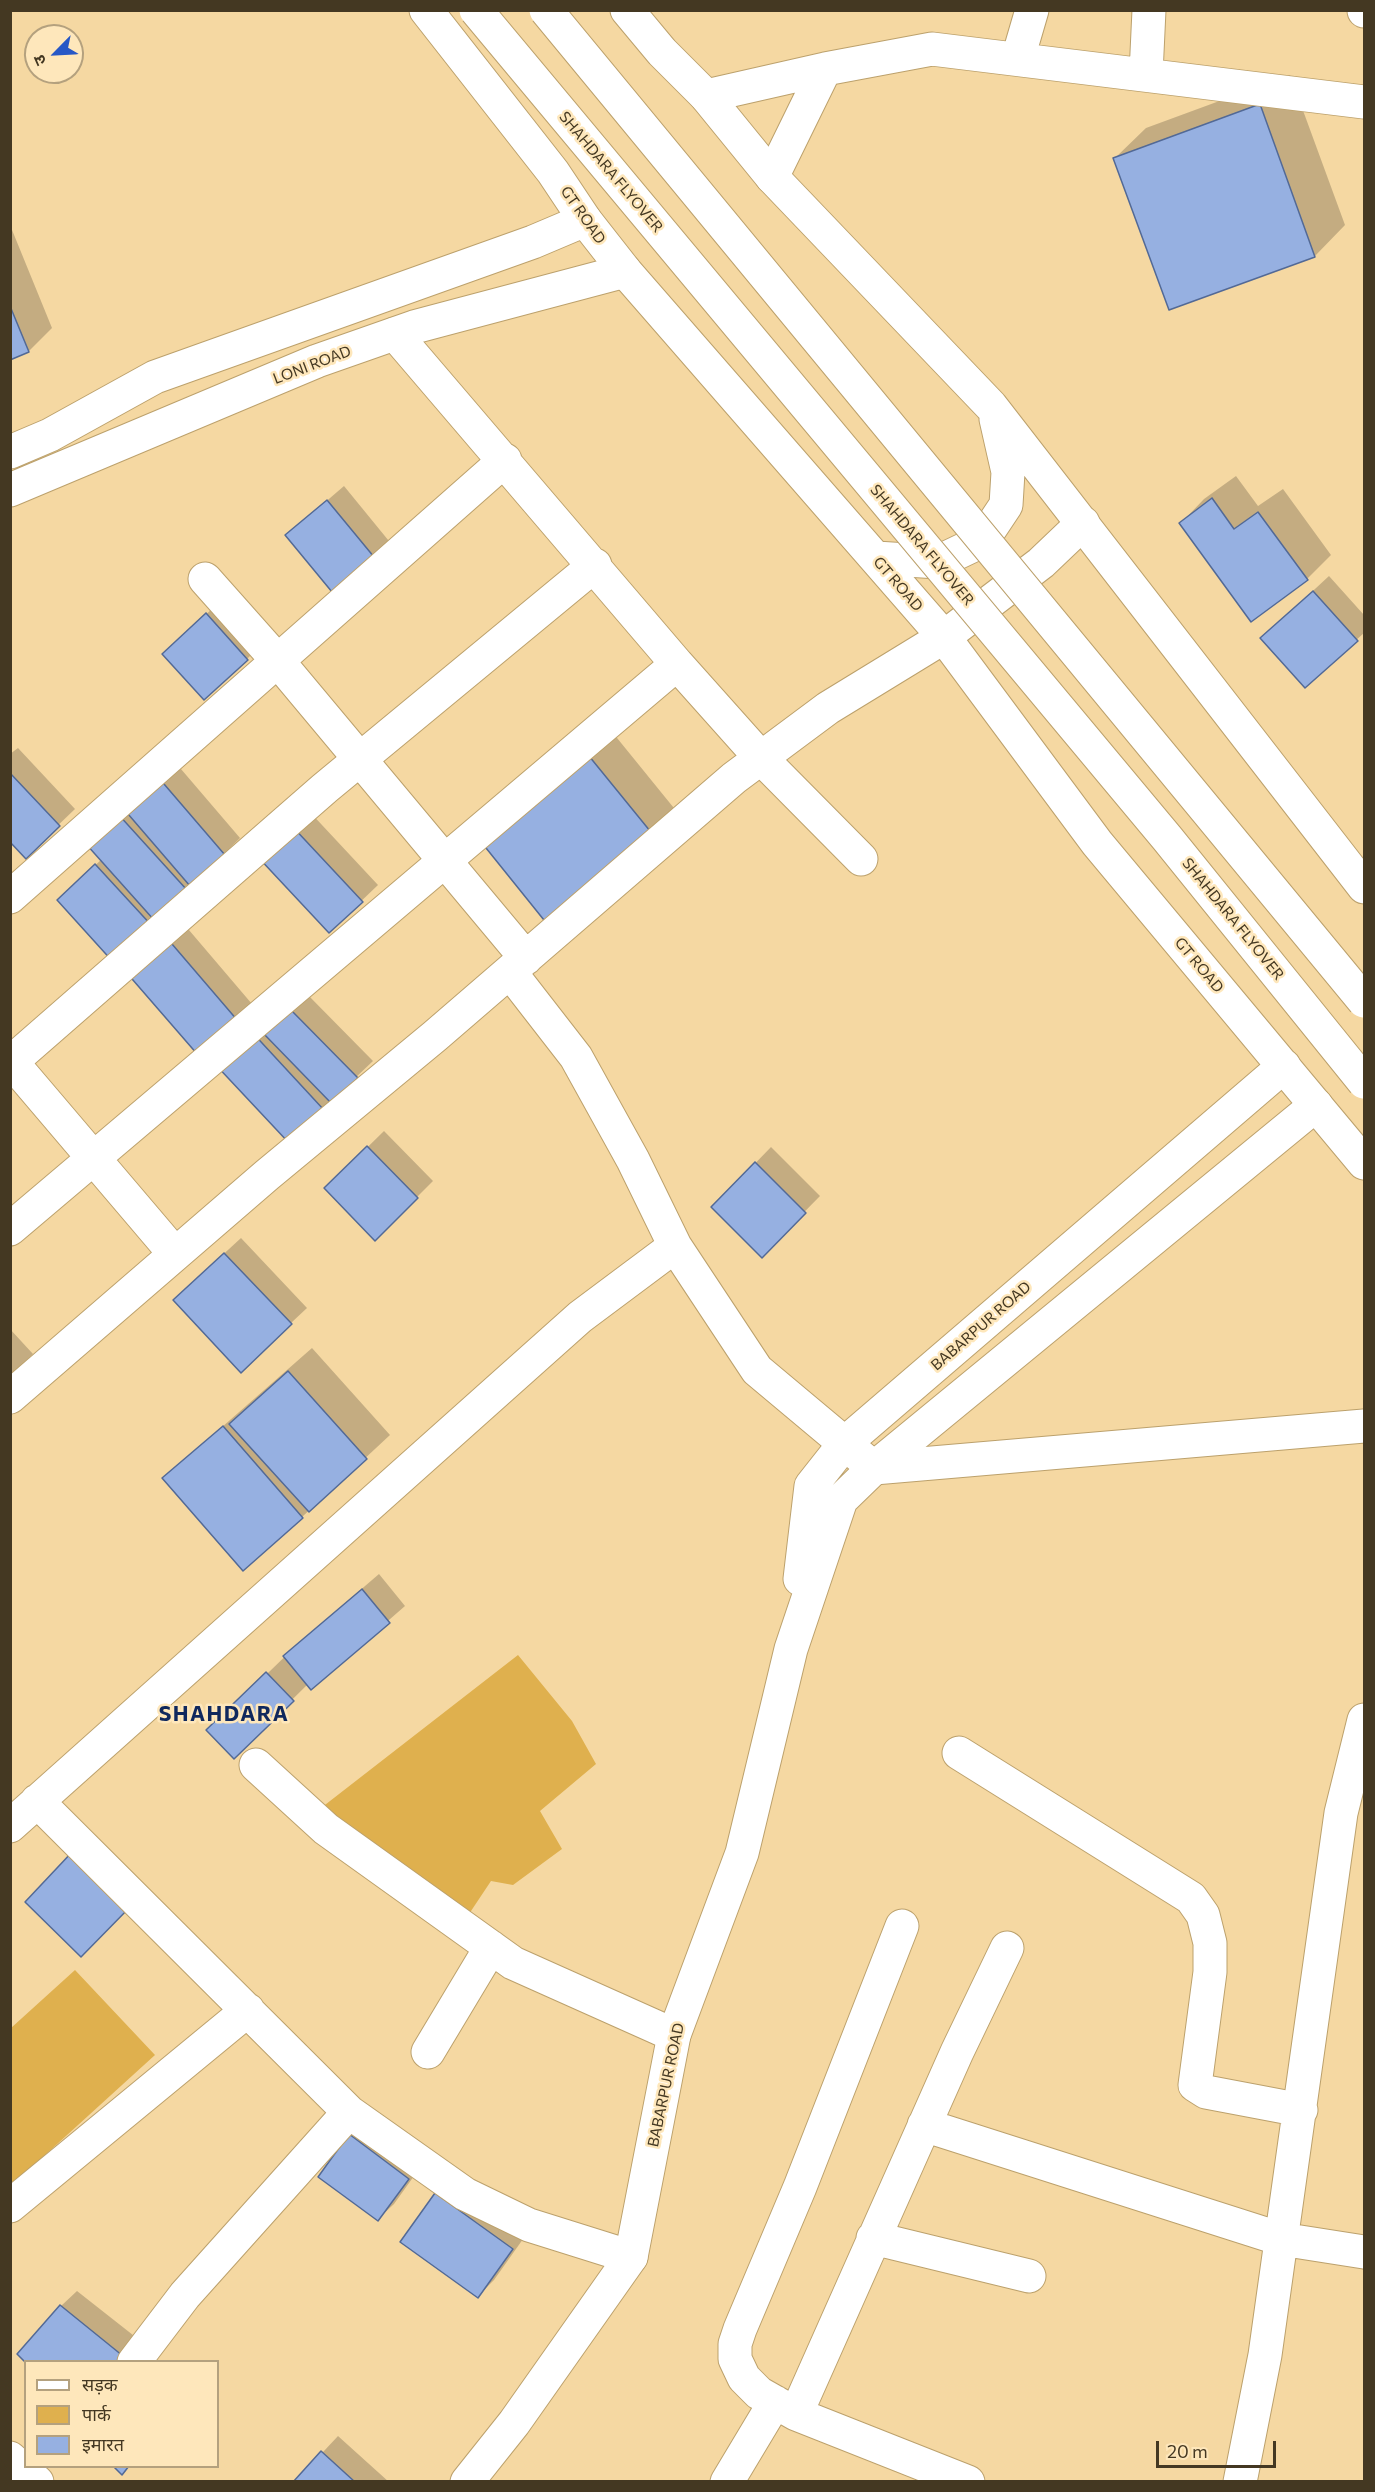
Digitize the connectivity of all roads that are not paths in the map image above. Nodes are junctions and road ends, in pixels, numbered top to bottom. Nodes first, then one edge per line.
1 (426, 10) edge
2 (476, 10) edge
3 (546, 10) edge
4 (627, 10) edge
5 (1032, 10) edge
6 (1149, 10) edge
7 (1018, 58) junction
8 (825, 69) junction
9 (1146, 74) junction
10 (706, 96) junction
11 (1365, 102) edge
12 (772, 177) junction
13 (585, 220) junction
14 (625, 271) junction
15 (395, 334) junction
16 (991, 406) junction
17 (10, 452) edge
18 (505, 460) junction
19 (10, 490) edge
20 (1083, 523) junction
21 (876, 558) junction
22 (595, 565) junction
23 (205, 579) dead end
24 (944, 637) junction
25 (277, 660) junction
26 (677, 664) junction
27 (760, 757) junction
28 (360, 761) junction
29 (861, 859) dead end
30 (444, 860) junction
31 (1365, 887) edge
32 (10, 897) edge
33 (518, 965) junction
34 (1365, 1001) edge
35 (11, 1062) edge
36 (1284, 1066) junction
37 (1365, 1082) edge
38 (1316, 1105) junction
39 (94, 1157) junction
40 (1365, 1163) edge
41 (10, 1229) edge
42 (675, 1246) junction
43 (174, 1254) junction
44 (10, 1397) edge
45 (1365, 1426) edge
46 (845, 1443) junction
47 (874, 1468) junction
48 (792, 1649) junction
49 (1365, 1720) edge
50 (959, 1753) dead end
51 (256, 1766) dead end
52 (37, 1801) junction
53 (10, 1826) edge
54 (902, 1926) dead end
55 (491, 1947) junction
56 (1007, 1948) dead end
57 (248, 2010) junction
58 (674, 2035) junction
59 (428, 2052) dead end
60 (1301, 2110) junction
61 (349, 2112) junction
62 (924, 2125) junction
63 (10, 2206) edge
64 (873, 2238) junction
65 (1281, 2239) junction
66 (1365, 2252) edge
67 (631, 2257) junction
68 (1029, 2276) dead end
69 (135, 2360) edge
70 (785, 2408) junction
71 (10, 2458) edge
72 (51, 2468) edge
73 (37, 2481) edge
74 (41, 2481) edge
75 (467, 2481) edge
76 (728, 2481) edge
77 (968, 2481) edge
78 (1240, 2481) edge

1 - 13 main road, GT ROAD
2 - 37 main road, SHAHDARA FLYOVER, bridge
3 - 34 main road, bridge
4 - 10 main road
5 - 7 main road
6 - 9 main road
7 - 8 main road
7 - 9 main road
8 - 10 main road
8 - 12 main road
9 - 11 main road
10 - 12 main road
12 - 16 main road
13 - 14 main road, GT ROAD
13 - 17 main road
14 - 15 main road, LONI ROAD
14 - 21 main road, GT ROAD
15 - 18 main road
15 - 19 main road, LONI ROAD
16 - 20 main road
16 - 21 main road
18 - 22 main road
18 - 25 main road
20 - 24 main road
20 - 31 main road
21 - 24 main road, GT ROAD
22 - 26 main road
22 - 28 main road
23 - 25 main road
24 - 27 main road
24 - 36 main road, GT ROAD
25 - 28 main road
25 - 32 main road
26 - 27 main road
26 - 30 main road
27 - 29 main road
27 - 33 main road
28 - 30 main road
28 - 35 main road
30 - 33 main road
30 - 39 main road
33 - 42 main road
33 - 43 main road
35 - 39 main road
36 - 38 main road, GT ROAD
36 - 46 main road, BABARPUR ROAD
38 - 40 main road, GT ROAD
38 - 47 main road, BABARPUR ROAD
39 - 41 main road
39 - 43 main road
42 - 46 main road
42 - 52 main road
43 - 44 main road
45 - 47 main road
46 - 47 main road
46 - 48 main road, BABARPUR ROAD
47 - 48 main road, BABARPUR ROAD
48 - 58 main road, BABARPUR ROAD
49 - 60 main road
50 - 60 main road
51 - 55 main road
52 - 53 main road
52 - 57 main road
54 - 70 main road
55 - 58 main road
55 - 59 main road
56 - 62 main road
57 - 61 main road
57 - 63 main road
58 - 67 main road, BABARPUR ROAD
60 - 65 main road
61 - 67 main road
61 - 69 main road
62 - 64 main road
62 - 65 main road
64 - 68 main road
64 - 70 main road
65 - 66 main road
65 - 78 main road
67 - 75 main road, BABARPUR ROAD
70 - 76 main road
70 - 77 main road
71 - 73 main road
72 - 74 main road

